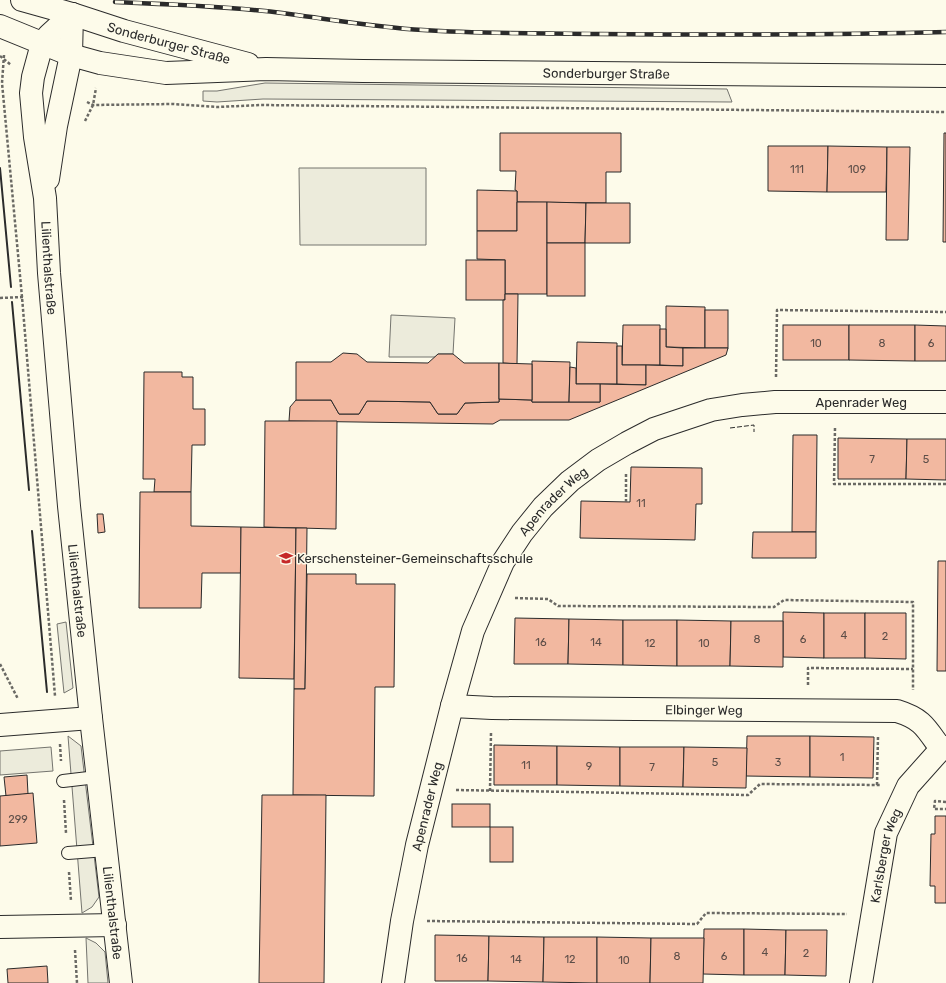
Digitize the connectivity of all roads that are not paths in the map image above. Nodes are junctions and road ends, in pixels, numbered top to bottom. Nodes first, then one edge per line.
1 (22, 0) edge
2 (72, 14) junction
3 (0, 26) edge
4 (42, 44) junction
5 (71, 55) junction
6 (266, 69) junction
7 (946, 76) edge
8 (45, 198) junction
9 (946, 402) edge
10 (452, 706) junction
11 (91, 718) junction
12 (0, 725) edge
13 (944, 748) edge
14 (97, 777) junction
15 (63, 781) road end
16 (106, 850) junction
17 (68, 853) road end
18 (115, 925) junction
19 (0, 927) edge
20 (121, 983) edge
21 (393, 983) edge
22 (861, 983) edge

1 - 2 street, Sonderburger Straße
2 - 4 street, Lilienthalstraße
2 - 5 street, Lilienthalstraße
2 - 6 street, Sonderburger Straße
3 - 4 street, Sonderburger Straße
4 - 5 street, Sonderburger Straße
4 - 8 street, Lilienthalstraße
5 - 6 street, Sonderburger Straße
5 - 8 street, Lilienthalstraße
6 - 7 street, Sonderburger Straße
8 - 11 street, Lilienthalstraße
9 - 10 street, Apenrader Weg
10 - 13 street, Elbinger Weg
10 - 21 street, Apenrader Weg
11 - 12 street
11 - 14 street, Lilienthalstraße
13 - 22 street, Karlsberger Weg
14 - 15 lane
14 - 16 street, Lilienthalstraße
16 - 17 lane
16 - 18 street, Lilienthalstraße
18 - 19 street
18 - 20 street, Lilienthalstraße

